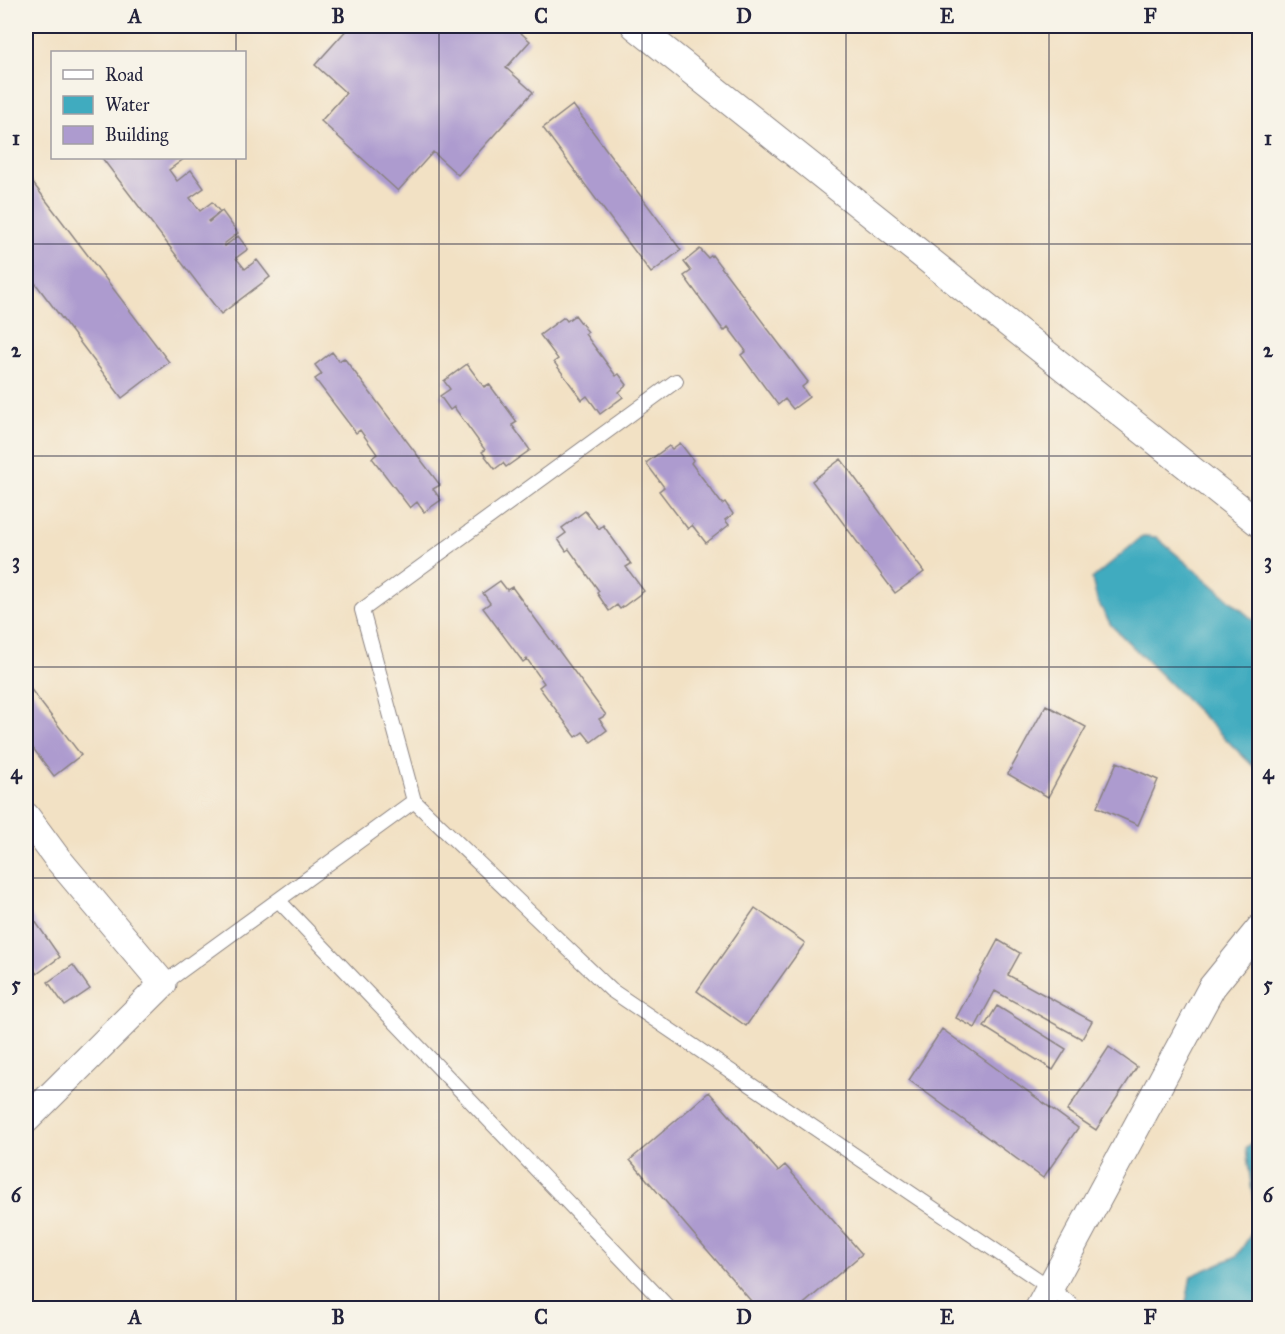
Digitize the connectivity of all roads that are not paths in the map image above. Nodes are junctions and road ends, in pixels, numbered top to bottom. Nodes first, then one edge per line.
1 (636, 26) edge
2 (676, 381) dead end
3 (1260, 524) edge
4 (414, 801) junction
5 (26, 816) edge
6 (278, 900) junction
7 (1260, 928) edge
8 (163, 984) junction
9 (27, 1117) edge
10 (1044, 1298) edge
11 (669, 1308) edge
12 (1076, 1308) edge

1 - 3 street
2 - 4 lane
4 - 6 lane
4 - 10 lane
5 - 8 street
6 - 8 lane
6 - 11 lane
7 - 10 street
8 - 9 street
10 - 12 lane

